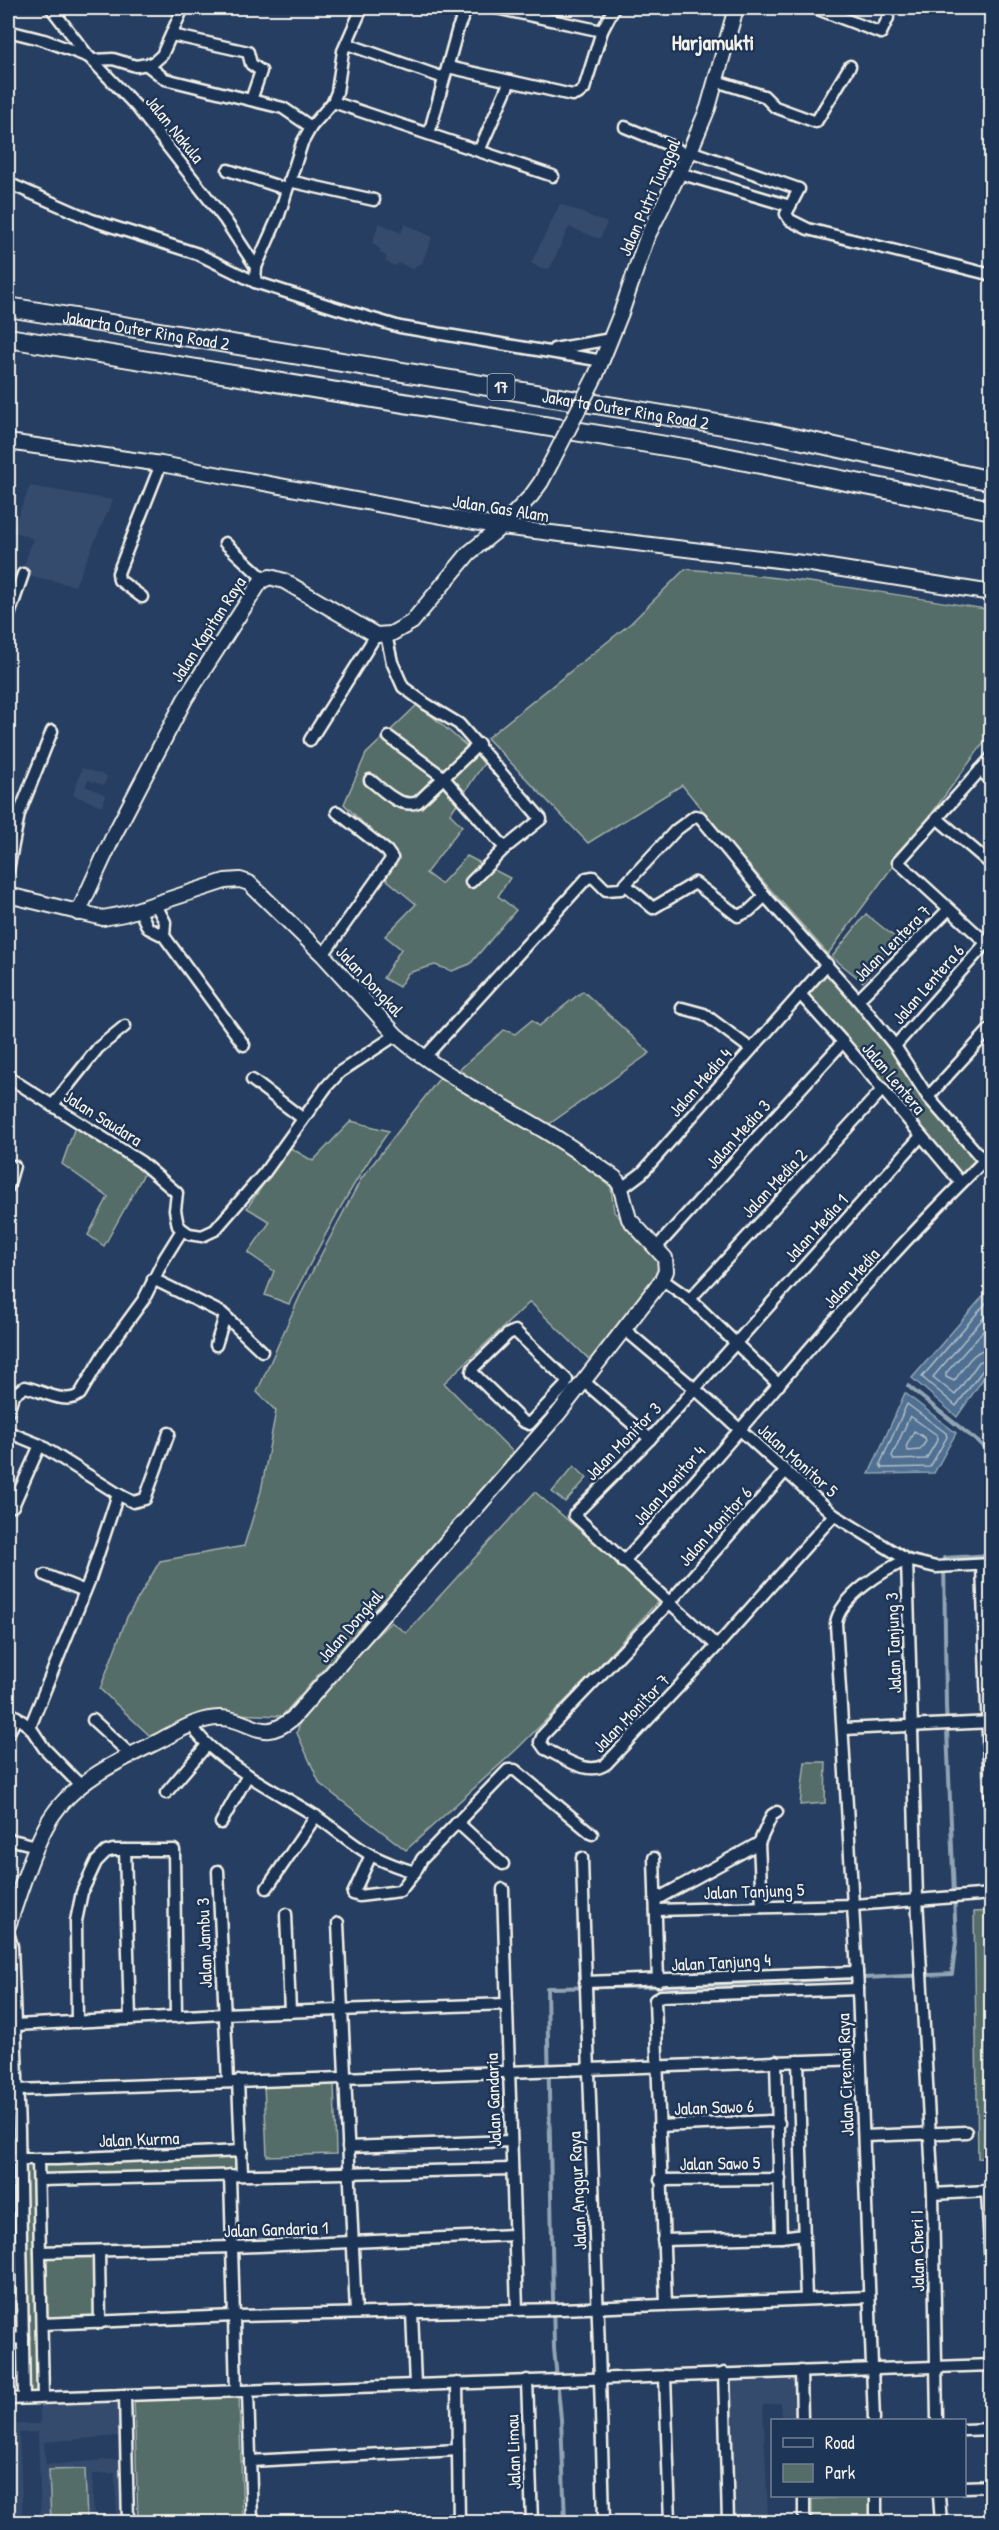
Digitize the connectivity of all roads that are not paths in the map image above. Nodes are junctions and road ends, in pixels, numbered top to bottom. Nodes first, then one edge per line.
1 (183, 8) edge
2 (362, 8) edge
3 (467, 8) edge
4 (496, 8) edge
5 (614, 8) edge
6 (736, 8) edge
7 (815, 8) edge
8 (54, 9) edge
9 (888, 18) dead end
10 (8, 31) edge
11 (602, 31) junction
12 (172, 35) junction
13 (347, 44) junction
14 (92, 58) junction
15 (147, 65) junction
16 (850, 66) dead end
17 (448, 67) junction
18 (444, 78) junction
19 (510, 81) junction
20 (716, 81) junction
21 (251, 100) junction
22 (333, 102) junction
23 (311, 127) junction
24 (626, 127) dead end
25 (429, 134) junction
26 (479, 151) junction
27 (688, 155) junction
28 (228, 170) dead end
29 (679, 172) junction
30 (553, 176) dead end
31 (8, 183) edge
32 (288, 185) junction
33 (374, 200) dead end
34 (790, 206) junction
35 (256, 267) junction
36 (992, 275) edge
37 (255, 282) junction
38 (8, 307) edge
39 (8, 338) edge
40 (611, 339) junction
41 (545, 351) junction
42 (603, 361) junction
43 (8, 442) edge
44 (161, 464) junction
45 (992, 482) edge
46 (992, 510) edge
47 (501, 526) junction
48 (225, 543) dead end
49 (23, 574) dead end
50 (264, 579) junction
51 (992, 593) edge
52 (142, 597) dead end
53 (8, 615) edge
54 (381, 635) junction
55 (52, 731) dead end
56 (389, 737) dead end
57 (310, 740) dead end
58 (479, 744) junction
59 (992, 757) edge
60 (980, 770) junction
61 (443, 777) junction
62 (370, 780) dead end
63 (992, 781) edge
64 (337, 812) dead end
65 (938, 819) junction
66 (505, 848) junction
67 (992, 865) edge
68 (8, 870) edge
69 (471, 882) dead end
70 (626, 885) junction
71 (8, 895) edge
72 (765, 896) junction
73 (155, 903) junction
74 (139, 909) junction
75 (948, 910) junction
76 (78, 913) junction
77 (164, 936) junction
78 (989, 946) edge
79 (323, 956) junction
80 (827, 964) junction
81 (800, 994) junction
82 (858, 1000) junction
83 (682, 1008) dead end
84 (125, 1026) dead end
85 (992, 1027) edge
86 (396, 1035) junction
87 (843, 1042) junction
88 (244, 1045) dead end
89 (895, 1046) junction
90 (751, 1049) junction
91 (424, 1058) junction
92 (8, 1077) edge
93 (252, 1080) dead end
94 (882, 1090) junction
95 (928, 1097) junction
96 (52, 1106) junction
97 (302, 1118) junction
98 (921, 1136) junction
99 (988, 1157) edge
100 (14, 1166) dead end
101 (961, 1183) junction
102 (8, 1187) edge
103 (622, 1188) junction
104 (182, 1230) junction
105 (656, 1248) junction
106 (153, 1279) junction
107 (667, 1283) dead end
108 (690, 1299) junction
109 (225, 1316) junction
110 (630, 1334) dead end
111 (735, 1342) junction
112 (216, 1345) dead end
113 (262, 1351) dead end
114 (588, 1385) dead end
115 (779, 1385) junction
116 (694, 1388) junction
117 (553, 1410) junction
118 (8, 1413) edge
119 (740, 1429) junction
120 (8, 1432) edge
121 (169, 1432) dead end
122 (650, 1438) junction
123 (40, 1444) junction
124 (785, 1472) junction
125 (118, 1494) junction
126 (13, 1506) dead end
127 (834, 1515) junction
128 (907, 1560) junction
129 (623, 1562) junction
130 (987, 1564) edge
131 (45, 1575) dead end
132 (85, 1591) junction
133 (669, 1603) junction
134 (717, 1646) junction
135 (12, 1714) edge
136 (93, 1720) dead end
137 (989, 1722) edge
138 (192, 1725) junction
139 (912, 1726) junction
140 (30, 1727) junction
141 (843, 1729) junction
142 (8, 1734) edge
143 (207, 1745) junction
144 (131, 1755) junction
145 (248, 1775) junction
146 (81, 1786) junction
147 (166, 1793) dead end
148 (777, 1812) dead end
149 (316, 1816) junction
150 (457, 1822) junction
151 (220, 1823) dead end
152 (592, 1834) dead end
153 (8, 1839) edge
154 (759, 1843) junction
155 (37, 1846) junction
156 (125, 1850) junction
157 (992, 1850) edge
158 (370, 1855) junction
159 (582, 1858) dead end
160 (654, 1858) dead end
161 (503, 1864) dead end
162 (218, 1871) dead end
163 (414, 1872) junction
164 (267, 1888) dead end
165 (503, 1889) dead end
166 (992, 1894) edge
167 (918, 1898) junction
168 (656, 1905) junction
169 (854, 1905) junction
170 (762, 1907) junction
171 (286, 1914) dead end
172 (338, 1923) dead end
173 (8, 1926) edge
174 (8, 1932) edge
175 (857, 1980) junction
176 (658, 1981) junction
177 (586, 1988) junction
178 (507, 2004) junction
179 (342, 2011) junction
180 (290, 2012) junction
181 (223, 2014) junction
182 (176, 2017) junction
183 (130, 2019) junction
184 (77, 2022) junction
185 (15, 2025) junction
186 (860, 2059) junction
187 (776, 2061) junction
188 (798, 2061) junction
189 (657, 2065) junction
190 (588, 2068) junction
191 (509, 2070) junction
192 (344, 2077) junction
193 (233, 2082) junction
194 (17, 2090) junction
195 (775, 2122) junction
196 (659, 2126) junction
197 (966, 2132) dead end
198 (930, 2134) junction
199 (864, 2136) junction
200 (511, 2141) junction
201 (348, 2147) junction
202 (242, 2151) junction
203 (8, 2159) edge
204 (19, 2159) junction
205 (38, 2159) junction
206 (512, 2169) junction
207 (348, 2171) junction
208 (242, 2174) junction
209 (230, 2175) junction
210 (780, 2179) junction
211 (39, 2180) junction
212 (660, 2180) junction
213 (933, 2194) junction
214 (804, 2234) junction
215 (514, 2235) junction
216 (781, 2237) junction
217 (663, 2240) junction
218 (352, 2242) junction
219 (233, 2247) junction
220 (40, 2252) junction
221 (99, 2252) junction
222 (992, 2286) edge
223 (868, 2297) junction
224 (806, 2299) junction
225 (666, 2304) junction
226 (599, 2308) junction
227 (517, 2309) junction
228 (412, 2312) junction
229 (356, 2313) junction
230 (235, 2316) junction
231 (100, 2323) junction
232 (42, 2324) junction
233 (23, 2337) junction
234 (8, 2339) edge
235 (992, 2365) edge
236 (936, 2367) junction
237 (872, 2369) junction
238 (801, 2371) junction
239 (724, 2373) junction
240 (665, 2376) junction
241 (601, 2377) junction
242 (527, 2380) junction
243 (457, 2383) junction
244 (415, 2385) junction
245 (236, 2391) junction
246 (248, 2391) junction
247 (125, 2396) junction
248 (43, 2397) junction
249 (24, 2398) junction
250 (8, 2399) edge
251 (802, 2419) edge
252 (874, 2419) edge
253 (937, 2419) edge
254 (992, 2429) edge
255 (966, 2430) edge
256 (458, 2450) junction
257 (250, 2461) junction
258 (992, 2486) edge
259 (966, 2487) edge
260 (804, 2497) edge
261 (876, 2497) edge
262 (939, 2497) edge
263 (459, 2521) edge
264 (128, 2523) edge
265 (252, 2523) edge
266 (421, 2523) edge
267 (531, 2523) edge
268 (604, 2523) edge
269 (670, 2523) edge
270 (728, 2523) edge
271 (804, 2523) edge
272 (876, 2523) edge
273 (941, 2523) edge

1 - 12 street
2 - 13 street
3 - 17 street
4 - 11 street
5 - 11 street
6 - 20 street, Jalan Putri Tunggal
7 - 9 street
8 - 14 street, Jalan Nakula
10 - 14 street
11 - 19 street
12 - 15 street
12 - 21 street
13 - 18 street
13 - 22 street
14 - 15 street
14 - 35 street, Jalan Nakula
15 - 21 street
16 - 20 street
17 - 18 street
17 - 19 street
18 - 25 street
19 - 26 street
20 - 27 street, Jalan Putri Tunggal
21 - 23 street
22 - 23 street
22 - 25 street
23 - 32 street
24 - 27 street
25 - 26 street
26 - 30 street
27 - 29 street, Jalan Putri Tunggal
27 - 34 street
28 - 32 street
29 - 34 street
29 - 40 street, Jalan Putri Tunggal
31 - 37 street
32 - 33 street
32 - 35 street
34 - 36 street
35 - 37 street
37 - 41 street
38 - 45 highway, Jakarta Outer Ring Road 2 / 17
39 - 46 highway, Jakarta Outer Ring Road 2 / 17
40 - 41 street
40 - 42 street, Jalan Putri Tunggal
41 - 42 street
42 - 47 street, Jalan Putri Tunggal, bridge
43 - 44 street, Jalan Gas Alam
44 - 47 street, Jalan Gas Alam
44 - 52 street
47 - 51 street, Jalan Gas Alam
47 - 54 street
48 - 50 street
49 - 53 street
50 - 54 street, Jalan Kapitan Raya
50 - 76 street, Jalan Kapitan Raya
54 - 57 street
54 - 58 street
55 - 68 street
56 - 61 street
58 - 61 street
58 - 66 street
59 - 60 street
60 - 63 street
60 - 65 street
61 - 62 street
61 - 66 street
64 - 79 street
65 - 67 street
65 - 75 street
66 - 69 street
70 - 72 street
70 - 72 street, Jalan Lentera
70 - 91 street
71 - 76 street, Jalan Dongkal
72 - 80 street, Jalan Lentera
73 - 74 street, Jalan Dongkal
73 - 77 street
73 - 79 street, Jalan Dongkal
74 - 76 street, Jalan Dongkal
74 - 77 street
75 - 78 street
75 - 82 street, Jalan Lentera 7
77 - 88 street
78 - 89 street, Jalan Lentera 6
79 - 86 street, Jalan Dongkal
80 - 81 street, Jalan Media 4
80 - 82 street, Jalan Lentera
81 - 87 street, Jalan Lentera
81 - 90 street, Jalan Media 4
82 - 89 street, Jalan Lentera
83 - 90 street
84 - 96 street
85 - 95 street
86 - 91 street, Jalan Dongkal
86 - 97 street
87 - 94 street, Jalan Lentera
87 - 105 street, Jalan Media 3
89 - 95 street, Jalan Lentera
90 - 103 street, Jalan Media 4
91 - 103 street, Jalan Dongkal
92 - 96 street, Jalan Saudara
93 - 97 street
94 - 98 street, Jalan Lentera
94 - 108 street, Jalan Media 2
95 - 99 street, Jalan Lentera
96 - 104 street, Jalan Saudara
97 - 104 street
98 - 101 street, Jalan Lentera
98 - 111 street, Jalan Media 1
99 - 101 street, Jalan Media
100 - 102 street
101 - 115 street, Jalan Media
103 - 105 street
104 - 106 street
105 - 117 street, Jalan Dongkal
106 - 109 street
106 - 118 street
107 - 108 street
108 - 111 street
109 - 112 street
109 - 113 street
110 - 116 street, Jalan Monitor 5
111 - 115 street
111 - 116 street, Jalan Media 1
114 - 122 street
115 - 119 street, Jalan Media
116 - 119 street, Jalan Monitor 5
116 - 122 street, Jalan Monitor 3
117 - 117 street
117 - 138 street, Jalan Dongkal
119 - 124 street, Jalan Monitor 5
119 - 129 street, Jalan Monitor 4
120 - 123 street
121 - 125 street
122 - 129 street, Jalan Monitor 3
123 - 125 street
123 - 126 street
124 - 127 street, Jalan Monitor 5
124 - 133 street, Jalan Monitor 6
125 - 132 street
127 - 128 street, Jalan Monitor 5
127 - 134 street, Jalan Monitor 7
128 - 130 street, Jalan Monitor 5
128 - 139 street, Jalan Tanjung 3
128 - 141 street
129 - 133 street
130 - 137 street
131 - 132 street
132 - 140 street
133 - 134 street
133 - 134 street, Jalan Monitor 7
135 - 140 street
135 - 142 street
136 - 144 street
137 - 139 street
137 - 157 street
138 - 143 street
138 - 144 street, Jalan Dongkal
139 - 141 street
139 - 167 street, Jalan Tanjung 3
140 - 146 street
141 - 169 street, Jalan Ciremai Raya
143 - 145 street
143 - 147 street
144 - 146 street, Jalan Dongkal
145 - 149 street
145 - 151 street
146 - 155 street, Jalan Dongkal
148 - 154 street
149 - 158 street
149 - 164 street
150 - 152 street
150 - 161 street
150 - 163 street
153 - 155 street
154 - 168 street
154 - 170 street
155 - 173 street, Jalan Dongkal
156 - 182 street
156 - 183 street
156 - 184 street
158 - 163 street
158 - 163 street
159 - 177 street, Jalan Anggur Raya
160 - 168 street
162 - 181 street, Jalan Jambu 3
165 - 178 street, Jalan Gandaria
166 - 167 street, Jalan Tanjung 5
167 - 169 street, Jalan Tanjung 5
167 - 198 street, Jalan Cheri I
168 - 170 street, Jalan Tanjung 5
168 - 176 street
169 - 170 street, Jalan Tanjung 5
169 - 175 street, Jalan Ciremai Raya
171 - 180 street
172 - 179 street
174 - 185 street
175 - 176 street, Jalan Tanjung 4
175 - 186 street, Jalan Ciremai Raya
175 - 189 street
176 - 177 street, Jalan Tanjung 4
177 - 190 street, Jalan Anggur Raya
178 - 179 street
178 - 191 street, Jalan Gandaria
179 - 180 street
179 - 192 street
180 - 181 street
181 - 182 street
181 - 193 street, Jalan Jambu 3
182 - 183 street
183 - 184 street
184 - 185 street
185 - 194 street
186 - 188 street
186 - 199 street, Jalan Ciremai Raya
187 - 188 street
187 - 189 street
187 - 195 street
188 - 214 street
189 - 190 street
189 - 196 street
190 - 191 street
190 - 226 street, Jalan Anggur Raya
191 - 192 street
191 - 200 street, Jalan Gandaria
192 - 193 street
192 - 201 street
193 - 194 street
193 - 202 street, Jalan Jambu 3
194 - 204 street
195 - 196 street, Jalan Sawo 6
195 - 210 street
196 - 212 street
197 - 198 street
198 - 199 street
198 - 213 street, Jalan Cheri I
199 - 223 street, Jalan Ciremai Raya
200 - 201 street
200 - 206 street, Jalan Gandaria
201 - 207 street
202 - 205 street, Jalan Kurma
202 - 208 street, Jalan Jambu 3
203 - 204 street, Jalan Kurma
204 - 205 street, Jalan Kurma
204 - 233 street
205 - 211 street
206 - 207 street, Jalan Kurma
206 - 215 street, Jalan Gandaria
207 - 208 street, Jalan Kurma
207 - 218 street
208 - 209 street, Jalan Kurma
209 - 211 street, Jalan Kurma
209 - 219 street
210 - 212 street, Jalan Sawo 5
210 - 216 street
211 - 220 street
212 - 217 street
213 - 222 street
213 - 236 street, Jalan Cheri I
214 - 216 street
214 - 224 street
215 - 218 street, Jalan Gandaria 1
215 - 227 street, Jalan Gandaria
216 - 217 street
217 - 225 street
218 - 219 street, Jalan Gandaria 1
218 - 229 street
219 - 221 street, Jalan Gandaria 1
219 - 230 street
220 - 221 street, Jalan Gandaria 1
220 - 232 street
221 - 231 street
223 - 224 street
223 - 237 street, Jalan Ciremai Raya
224 - 225 street
225 - 226 street
226 - 227 street
226 - 241 street, Jalan Anggur Raya
227 - 228 street
228 - 229 street
228 - 244 street
229 - 230 street
230 - 231 street
230 - 245 street
231 - 232 street
232 - 248 street
233 - 234 street
233 - 249 street
235 - 236 street
236 - 237 street
236 - 253 street, Jalan Cheri I
237 - 238 street
237 - 252 street, Jalan Ciremai Raya
238 - 239 street
238 - 251 street
239 - 240 street
239 - 270 street
240 - 241 street
240 - 269 street
241 - 242 street
241 - 268 street, Jalan Anggur Raya
242 - 243 street
242 - 267 street, Jalan Limau
243 - 244 street
243 - 256 street
244 - 246 street
245 - 246 street
245 - 247 street
246 - 257 street
247 - 248 street
247 - 264 street
248 - 249 street
249 - 250 street
254 - 255 street
256 - 257 street
256 - 263 street
257 - 265 street
258 - 259 street
260 - 271 street
261 - 272 street
262 - 273 street
263 - 266 street

